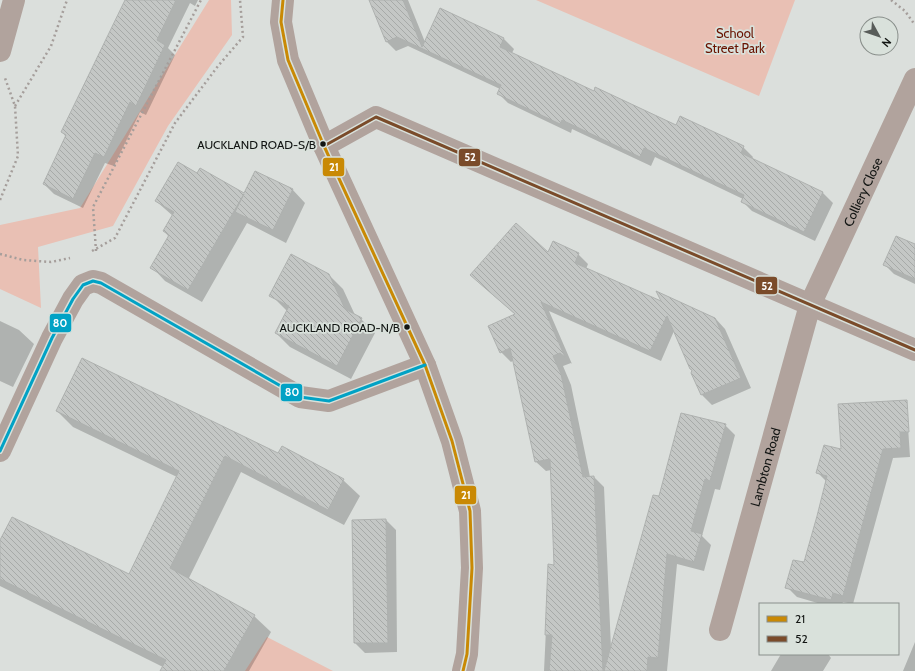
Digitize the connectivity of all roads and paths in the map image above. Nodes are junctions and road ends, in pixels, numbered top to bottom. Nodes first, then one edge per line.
1 (14, 0) edge
2 (67, 0) edge
3 (201, 0) edge
4 (240, 0) edge
5 (283, 0) edge
6 (891, 0) edge
7 (915, 25) edge
8 (1, 61) edge
9 (915, 79) edge
10 (15, 106) junction
11 (324, 146) junction
12 (0, 200) edge
13 (96, 250) junction
14 (88, 252) dead end
15 (0, 254) edge
16 (74, 258) dead end
17 (88, 283) junction
18 (810, 305) junction
19 (915, 350) edge
20 (425, 365) junction
21 (0, 451) edge
22 (720, 630) dead end
23 (463, 671) edge

1 - 8 street
2 - 10 path
3 - 13 path
4 - 13 path
5 - 11 street
6 - 7 path
8 - 10 path
9 - 18 street, Colliery Close
10 - 12 path
11 - 18 street
11 - 20 street
13 - 14 path
13 - 17 path
15 - 16 path
17 - 20 street
17 - 21 street
18 - 19 street
18 - 22 street, Lambton Road
20 - 23 street

